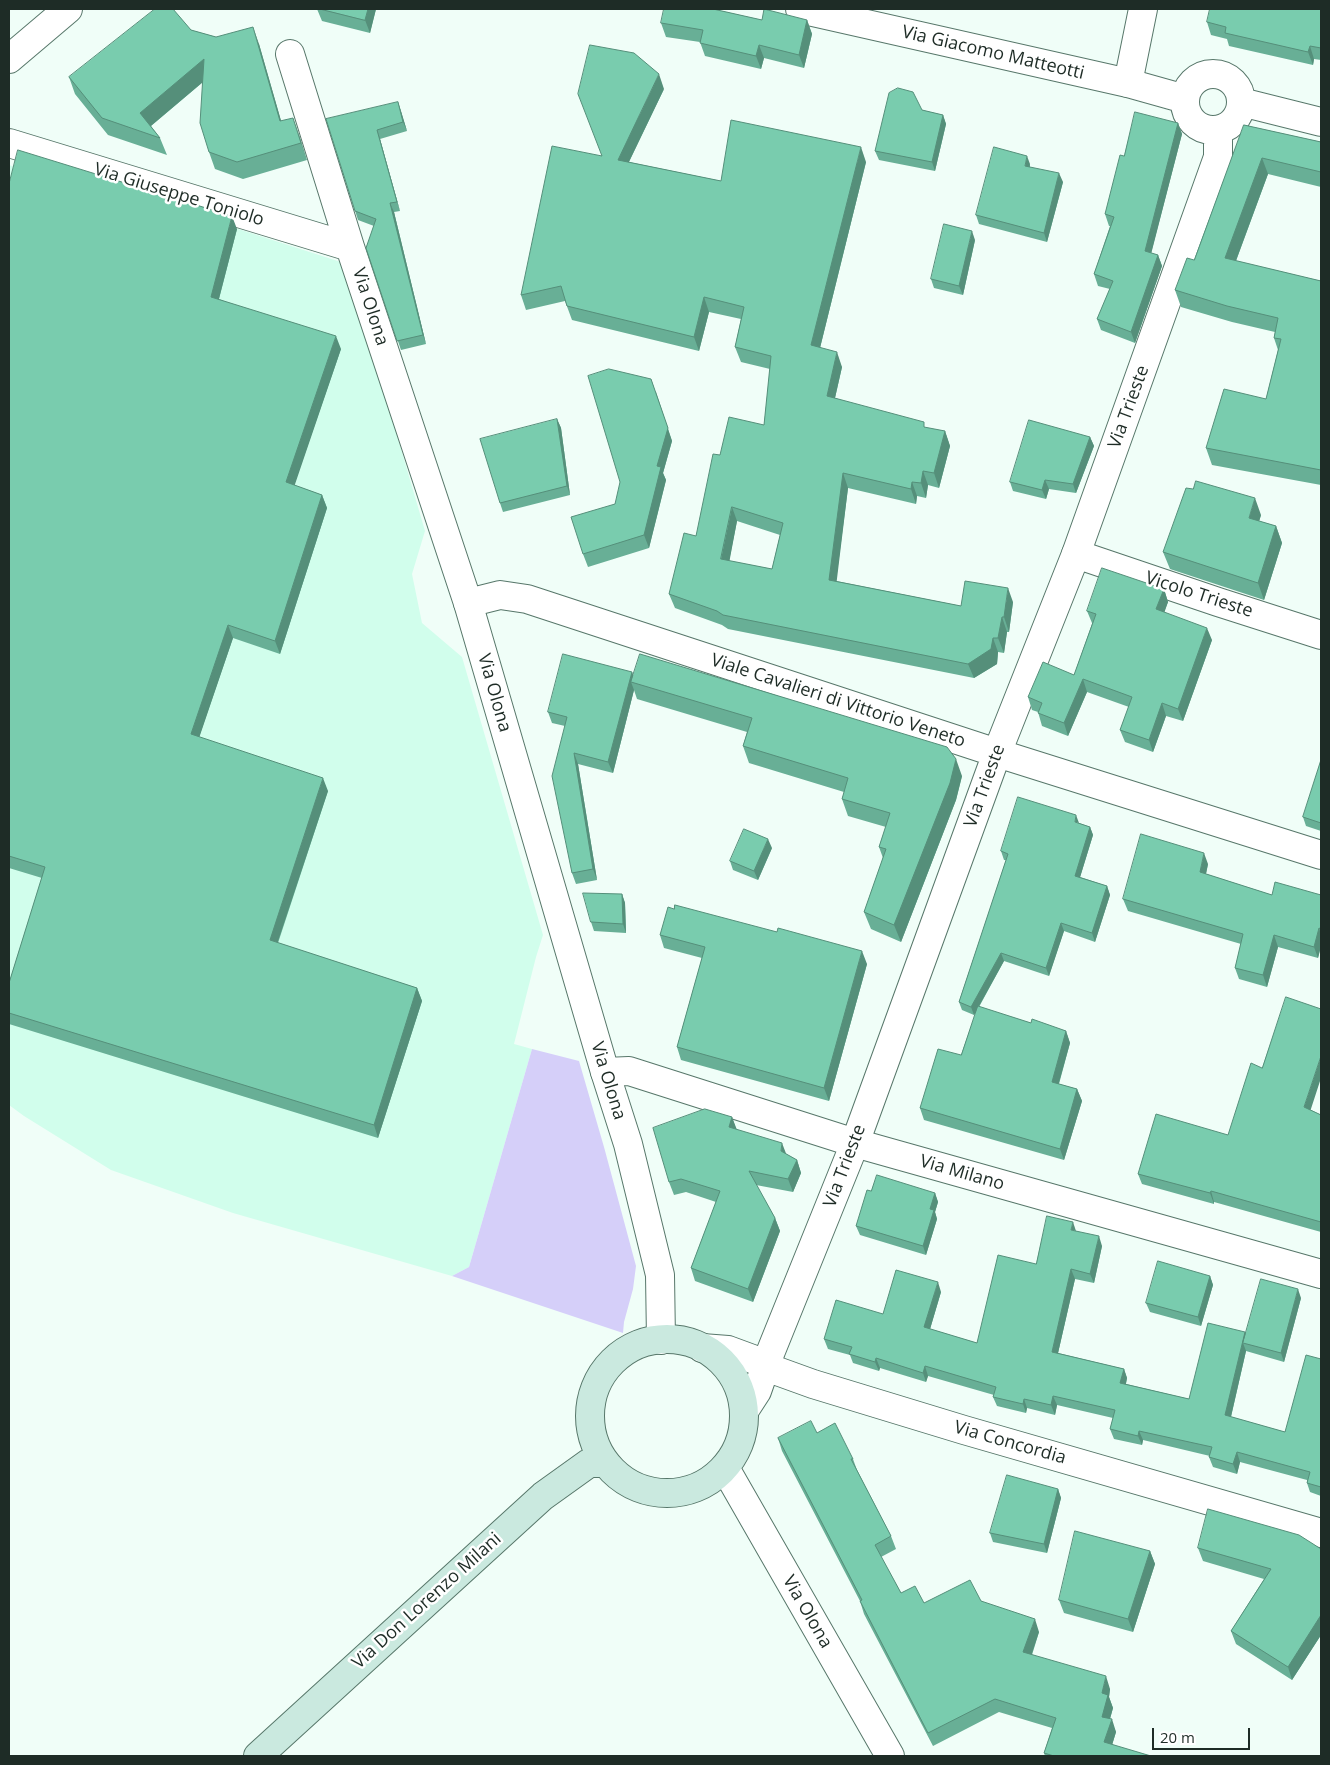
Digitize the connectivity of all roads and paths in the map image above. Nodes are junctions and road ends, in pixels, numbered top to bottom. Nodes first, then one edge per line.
1 (68, 9) edge
2 (800, 9) edge
3 (1143, 9) edge
4 (290, 54) dead end
5 (9, 59) edge
6 (1128, 84) junction
7 (1185, 99) junction
8 (1241, 102) junction
9 (1321, 122) edge
10 (1215, 130) junction
11 (9, 143) edge
12 (350, 247) junction
13 (1076, 554) junction
14 (468, 603) junction
15 (1321, 634) edge
16 (997, 753) junction
17 (1321, 855) edge
18 (605, 1072) junction
19 (854, 1143) junction
20 (1321, 1274) edge
21 (661, 1340) junction
22 (702, 1348) junction
23 (766, 1364) junction
24 (744, 1411) junction
25 (605, 1462) junction
26 (725, 1468) junction
27 (1321, 1533) edge
28 (258, 1756) edge
29 (890, 1756) edge

1 - 5 street
2 - 6 street, Via Giacomo Matteotti
3 - 6 street
4 - 12 street, Via Olona
6 - 7 street, Via Giacomo Matteotti
7 - 8 street
7 - 10 street
8 - 9 street
8 - 10 street
10 - 13 street, Via Trieste
11 - 12 street, Via Giuseppe Toniolo
12 - 14 street, Via Olona
13 - 15 street, Vicolo Trieste
13 - 16 street, Via Trieste
14 - 16 street, Viale Cavalieri di Vittorio Veneto
14 - 18 street, Via Olona
16 - 17 street, Viale Cavalieri di Vittorio Veneto
16 - 19 street, Via Trieste
18 - 19 street, Via Milano
18 - 21 street, Via Olona
19 - 20 street, Via Milano
19 - 23 street, Via Trieste
21 - 22 main road
21 - 25 main road
22 - 23 street, Via Concordia
22 - 24 main road
23 - 24 street, Via Trieste
23 - 27 street, Via Concordia
24 - 26 main road
25 - 26 main road
25 - 28 main road, Via Don Lorenzo Milani
26 - 29 street, Via Olona

